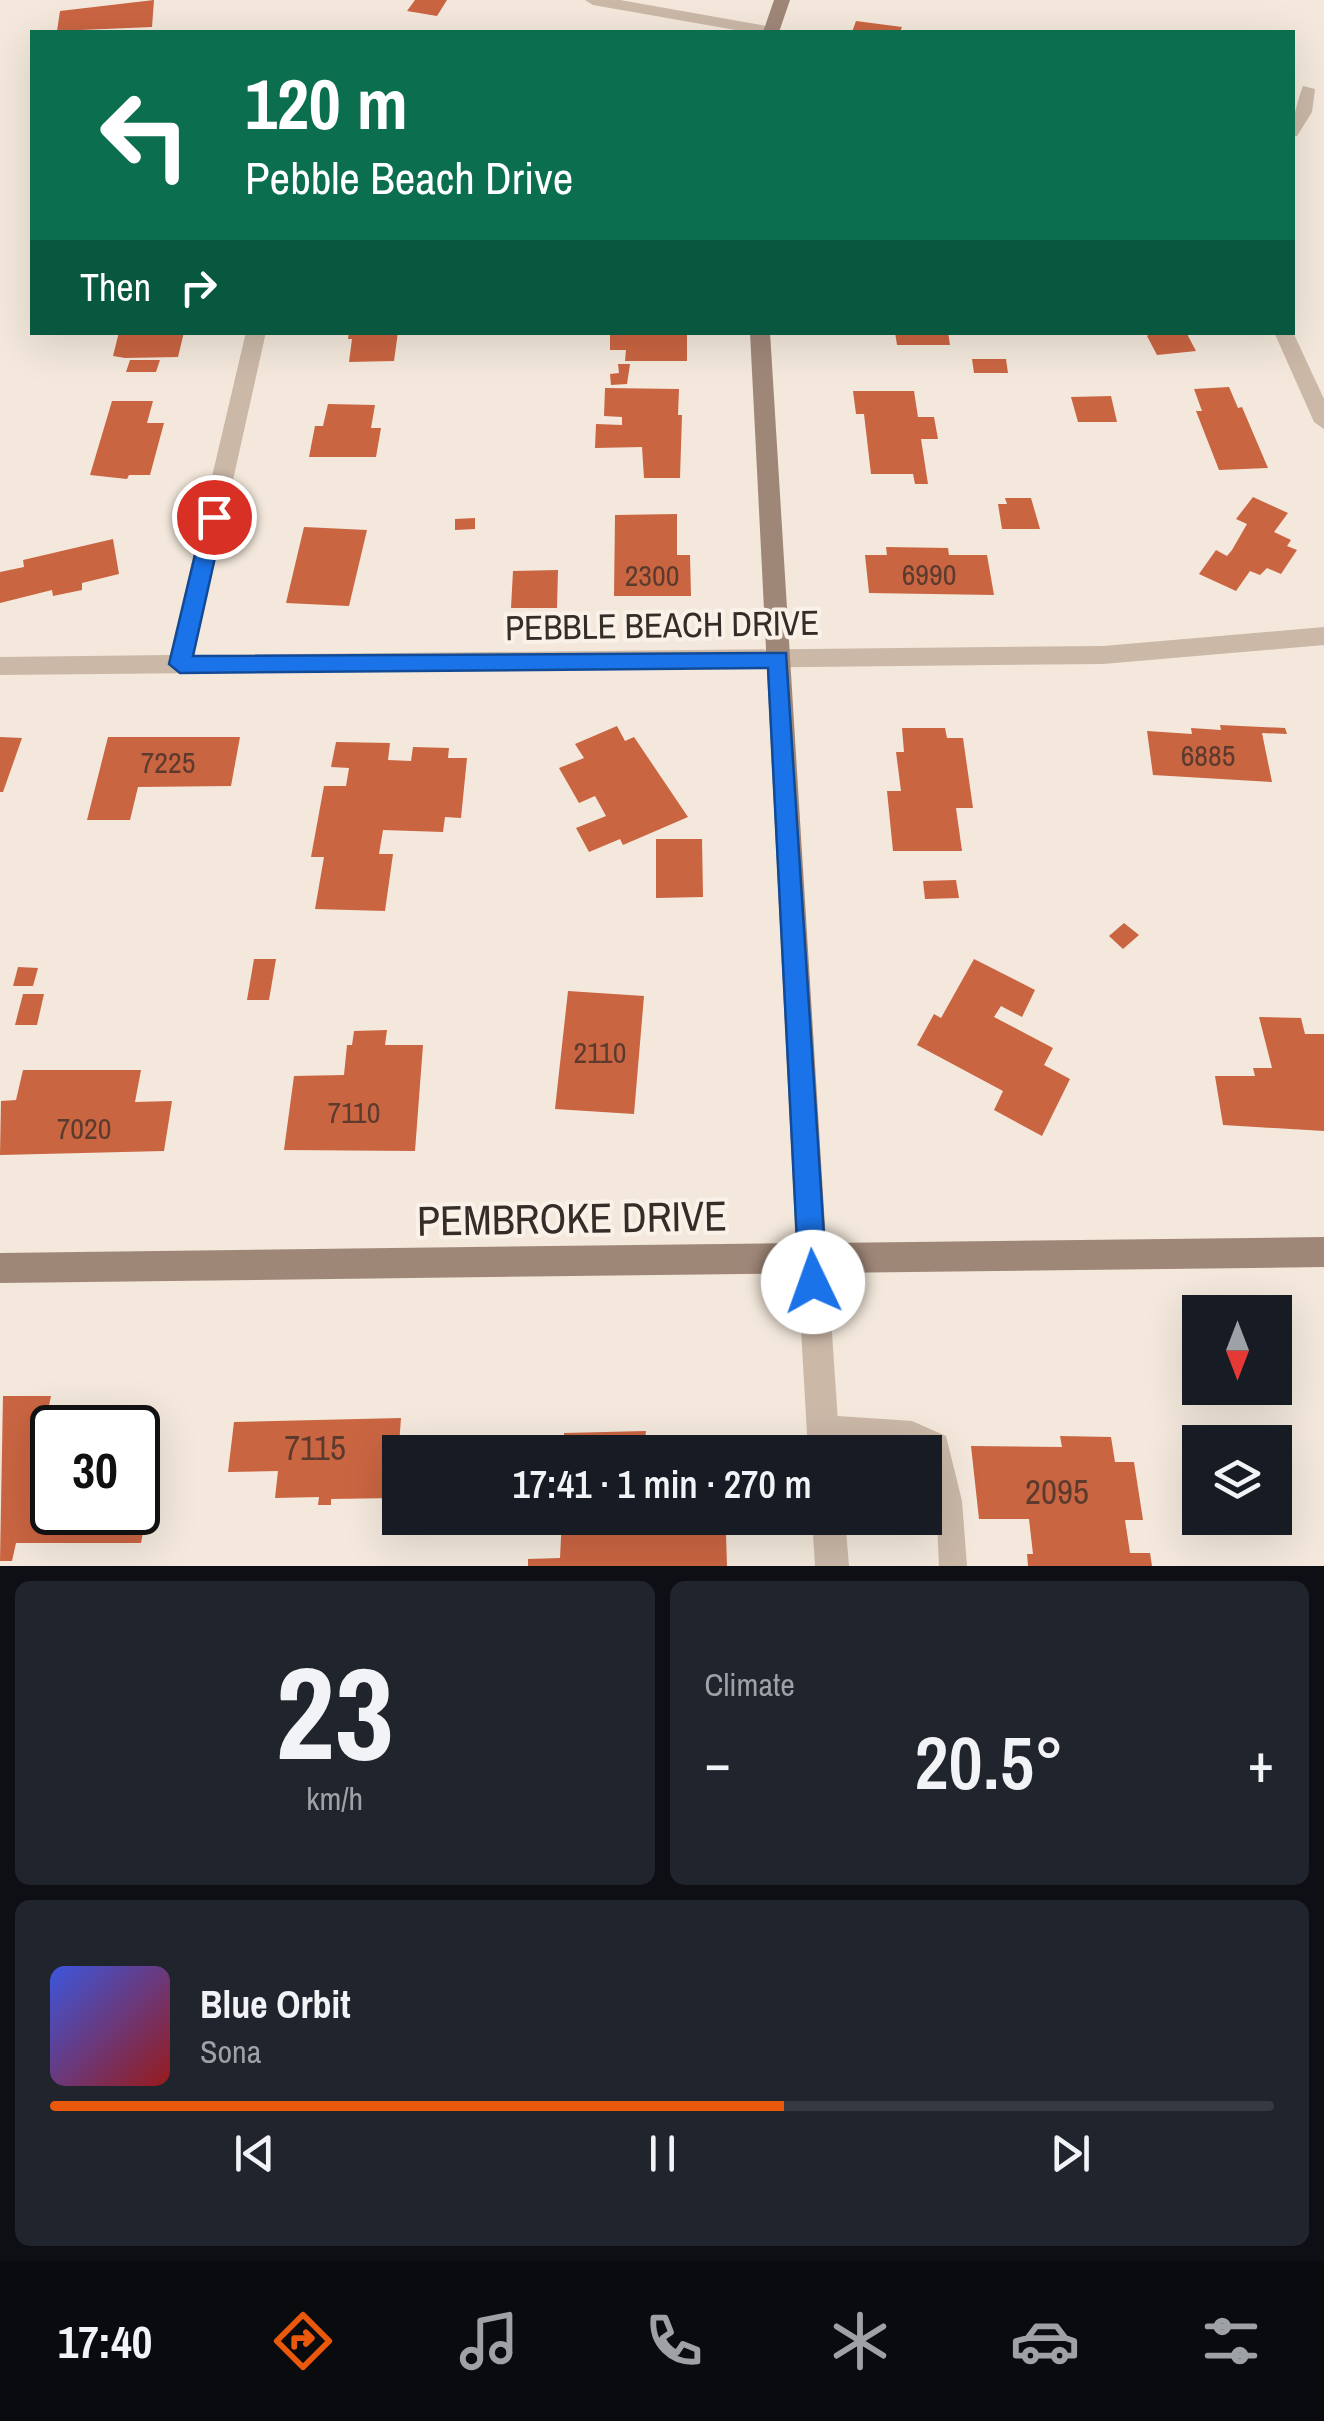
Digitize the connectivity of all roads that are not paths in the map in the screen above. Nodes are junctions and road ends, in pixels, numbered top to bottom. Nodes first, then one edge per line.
1 (593, 0) edge
2 (782, 0) edge
3 (760, 30) edge
4 (772, 30) edge
5 (1308, 89) dead end
6 (1295, 128) edge
7 (255, 335) edge
8 (760, 335) edge
9 (1285, 335) edge
10 (1324, 422) edge
11 (1324, 636) edge
12 (778, 659) junction
13 (180, 664) junction
14 (0, 666) edge
15 (1324, 1252) edge
16 (812, 1258) junction
17 (0, 1268) edge
18 (824, 1435) edge
19 (942, 1468) edge
20 (830, 1535) edge
21 (832, 1566) edge
22 (953, 1566) edge

1 - 3 street
2 - 4 street
5 - 6 lane
7 - 13 street
8 - 12 street
9 - 10 street
11 - 12 street, PEBBLE BEACH DRIVE
12 - 13 street, PEBBLE BEACH DRIVE
12 - 16 street
13 - 14 street, PEBBLE BEACH DRIVE
15 - 16 street, PEMBROKE DRIVE
16 - 17 street, PEMBROKE DRIVE
16 - 18 street
19 - 22 lane
20 - 21 street

